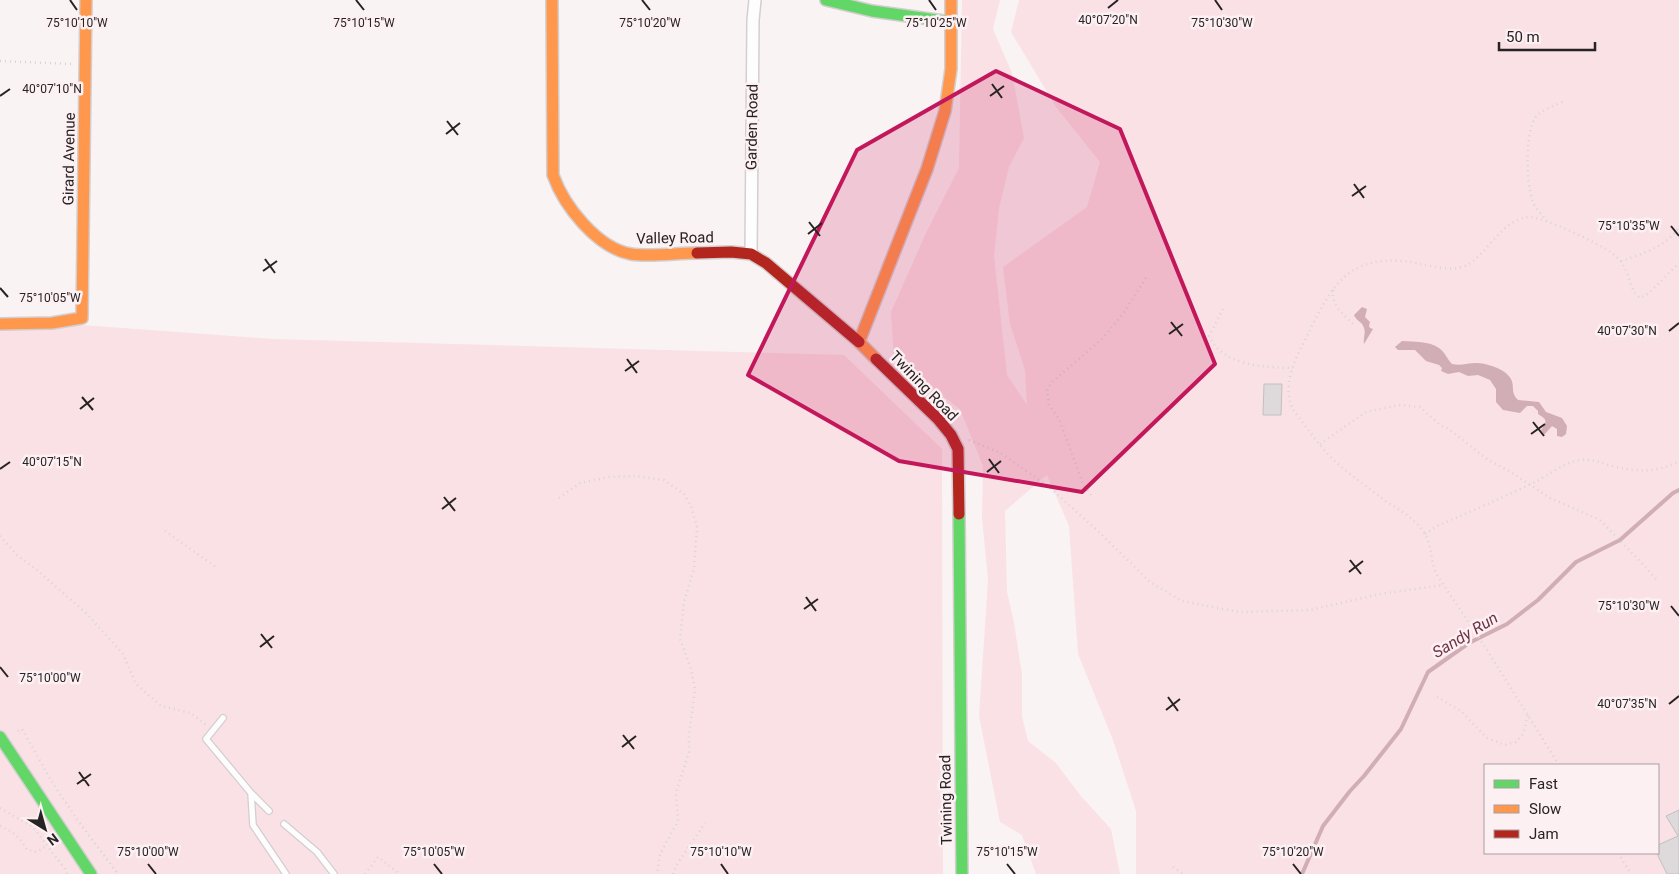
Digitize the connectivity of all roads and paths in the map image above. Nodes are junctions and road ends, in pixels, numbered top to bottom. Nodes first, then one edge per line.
1 (86, 0) edge
2 (552, 0) edge
3 (755, 0) edge
4 (826, 0) edge
5 (952, 0) edge
6 (952, 22) junction
7 (0, 61) edge
8 (85, 64) junction
9 (1565, 101) dead end
10 (1548, 221) junction
11 (1679, 227) edge
12 (751, 254) junction
13 (1621, 261) junction
14 (1679, 263) edge
15 (1146, 278) dead end
16 (1334, 286) junction
17 (1223, 309) dead end
18 (0, 324) edge
19 (1354, 325) dead end
20 (859, 342) junction
21 (1293, 368) junction
22 (951, 435) junction
23 (1320, 444) junction
24 (1679, 461) edge
25 (1530, 485) junction
26 (1090, 495) dead end
27 (559, 498) dead end
28 (165, 531) dead end
29 (1425, 534) junction
30 (0, 536) edge
31 (216, 567) dead end
32 (1658, 581) dead end
33 (1444, 585) junction
34 (1437, 697) dead end
35 (1528, 715) junction
36 (223, 718) dead end
37 (213, 730) junction
38 (18, 731) dead end
39 (0, 737) edge
40 (1558, 764) edge
41 (251, 793) junction
42 (0, 808) edge
43 (269, 811) dead end
44 (704, 823) dead end
45 (284, 824) dead end
46 (0, 826) edge
47 (47, 845) junction
48 (1619, 854) edge
49 (1173, 867) dead end
50 (67, 874) edge
51 (91, 874) edge
52 (118, 874) edge
53 (286, 874) edge
54 (334, 874) edge
55 (365, 874) edge
56 (400, 874) edge
57 (657, 874) edge
58 (673, 874) edge
59 (962, 874) edge
60 (1184, 874) edge
61 (1631, 874) edge

1 - 8 street, Girard Avenue
2 - 12 street, Valley Road
3 - 12 street, Garden Road
4 - 6 street
5 - 6 street
6 - 20 street
7 - 8 path
8 - 18 street, Girard Avenue
9 - 10 path
10 - 13 path
10 - 16 path
11 - 13 path
12 - 20 street, Valley Road
13 - 14 path
15 - 26 path
16 - 19 path
16 - 21 path
17 - 21 path
20 - 22 street, Twining Road
21 - 23 path
22 - 33 path
22 - 59 street, Twining Road
23 - 25 path
23 - 29 path
24 - 25 path
25 - 29 path
25 - 32 path
27 - 57 path
28 - 31 path
29 - 33 path
30 - 37 path
33 - 35 path
34 - 35 path
35 - 40 path
36 - 37 lane
37 - 41 lane
38 - 52 path
39 - 51 street
41 - 43 lane
41 - 53 lane
42 - 47 path
44 - 58 path
45 - 54 lane
46 - 47 path
47 - 50 path
48 - 61 path
49 - 60 path
55 - 56 path

